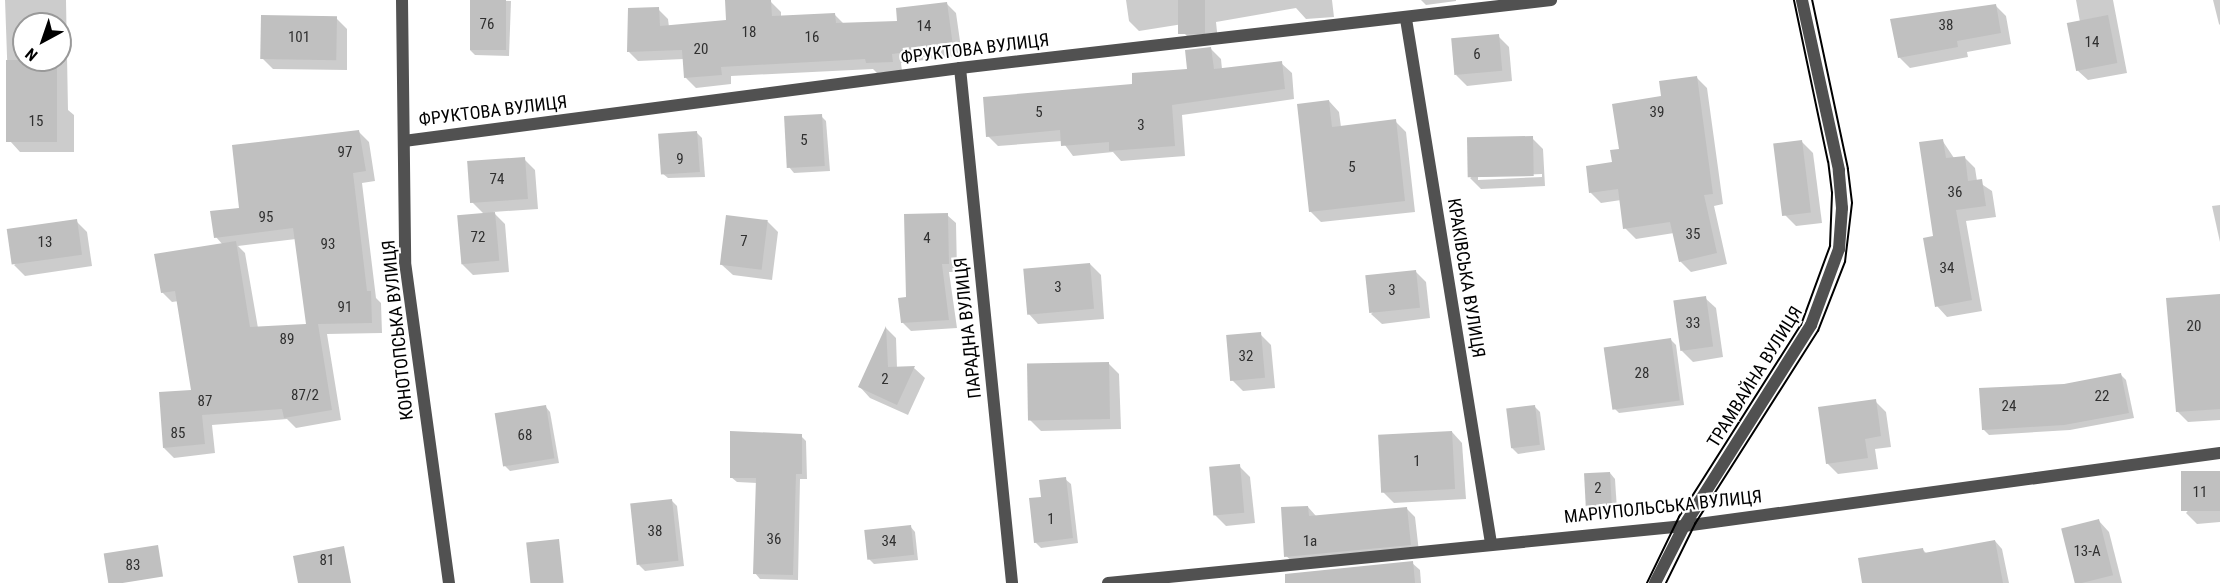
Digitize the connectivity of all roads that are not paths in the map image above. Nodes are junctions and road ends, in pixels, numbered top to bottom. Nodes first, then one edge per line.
1 (402, 0) edge
2 (1551, 0) edge
3 (1802, 0) edge
4 (1406, 19) junction
5 (960, 68) junction
6 (404, 141) junction
7 (2220, 453) edge
8 (1684, 526) junction
9 (1491, 543) junction
10 (449, 583) edge
11 (1012, 583) edge
12 (1108, 583) edge
13 (1655, 583) edge

1 - 6 street, КОНОТОПСЬКА ВУЛИЦЯ
2 - 4 street, ФРУКТОВА ВУЛИЦЯ
3 - 8 street, ТРАМВАЙНА ВУЛИЦЯ
4 - 5 street, ФРУКТОВА ВУЛИЦЯ
4 - 9 street, КРАКІВСЬКА ВУЛИЦЯ
5 - 6 street, ФРУКТОВА ВУЛИЦЯ
5 - 11 street, ПАРАДНА ВУЛИЦЯ
6 - 10 street, КОНОТОПСЬКА ВУЛИЦЯ
7 - 8 street, МАРІУПОЛЬСЬКА ВУЛИЦЯ
8 - 9 street, МАРІУПОЛЬСЬКА ВУЛИЦЯ
8 - 13 street, ТРАМВАЙНА ВУЛИЦЯ
9 - 12 street, МАРІУПОЛЬСЬКА ВУЛИЦЯ

